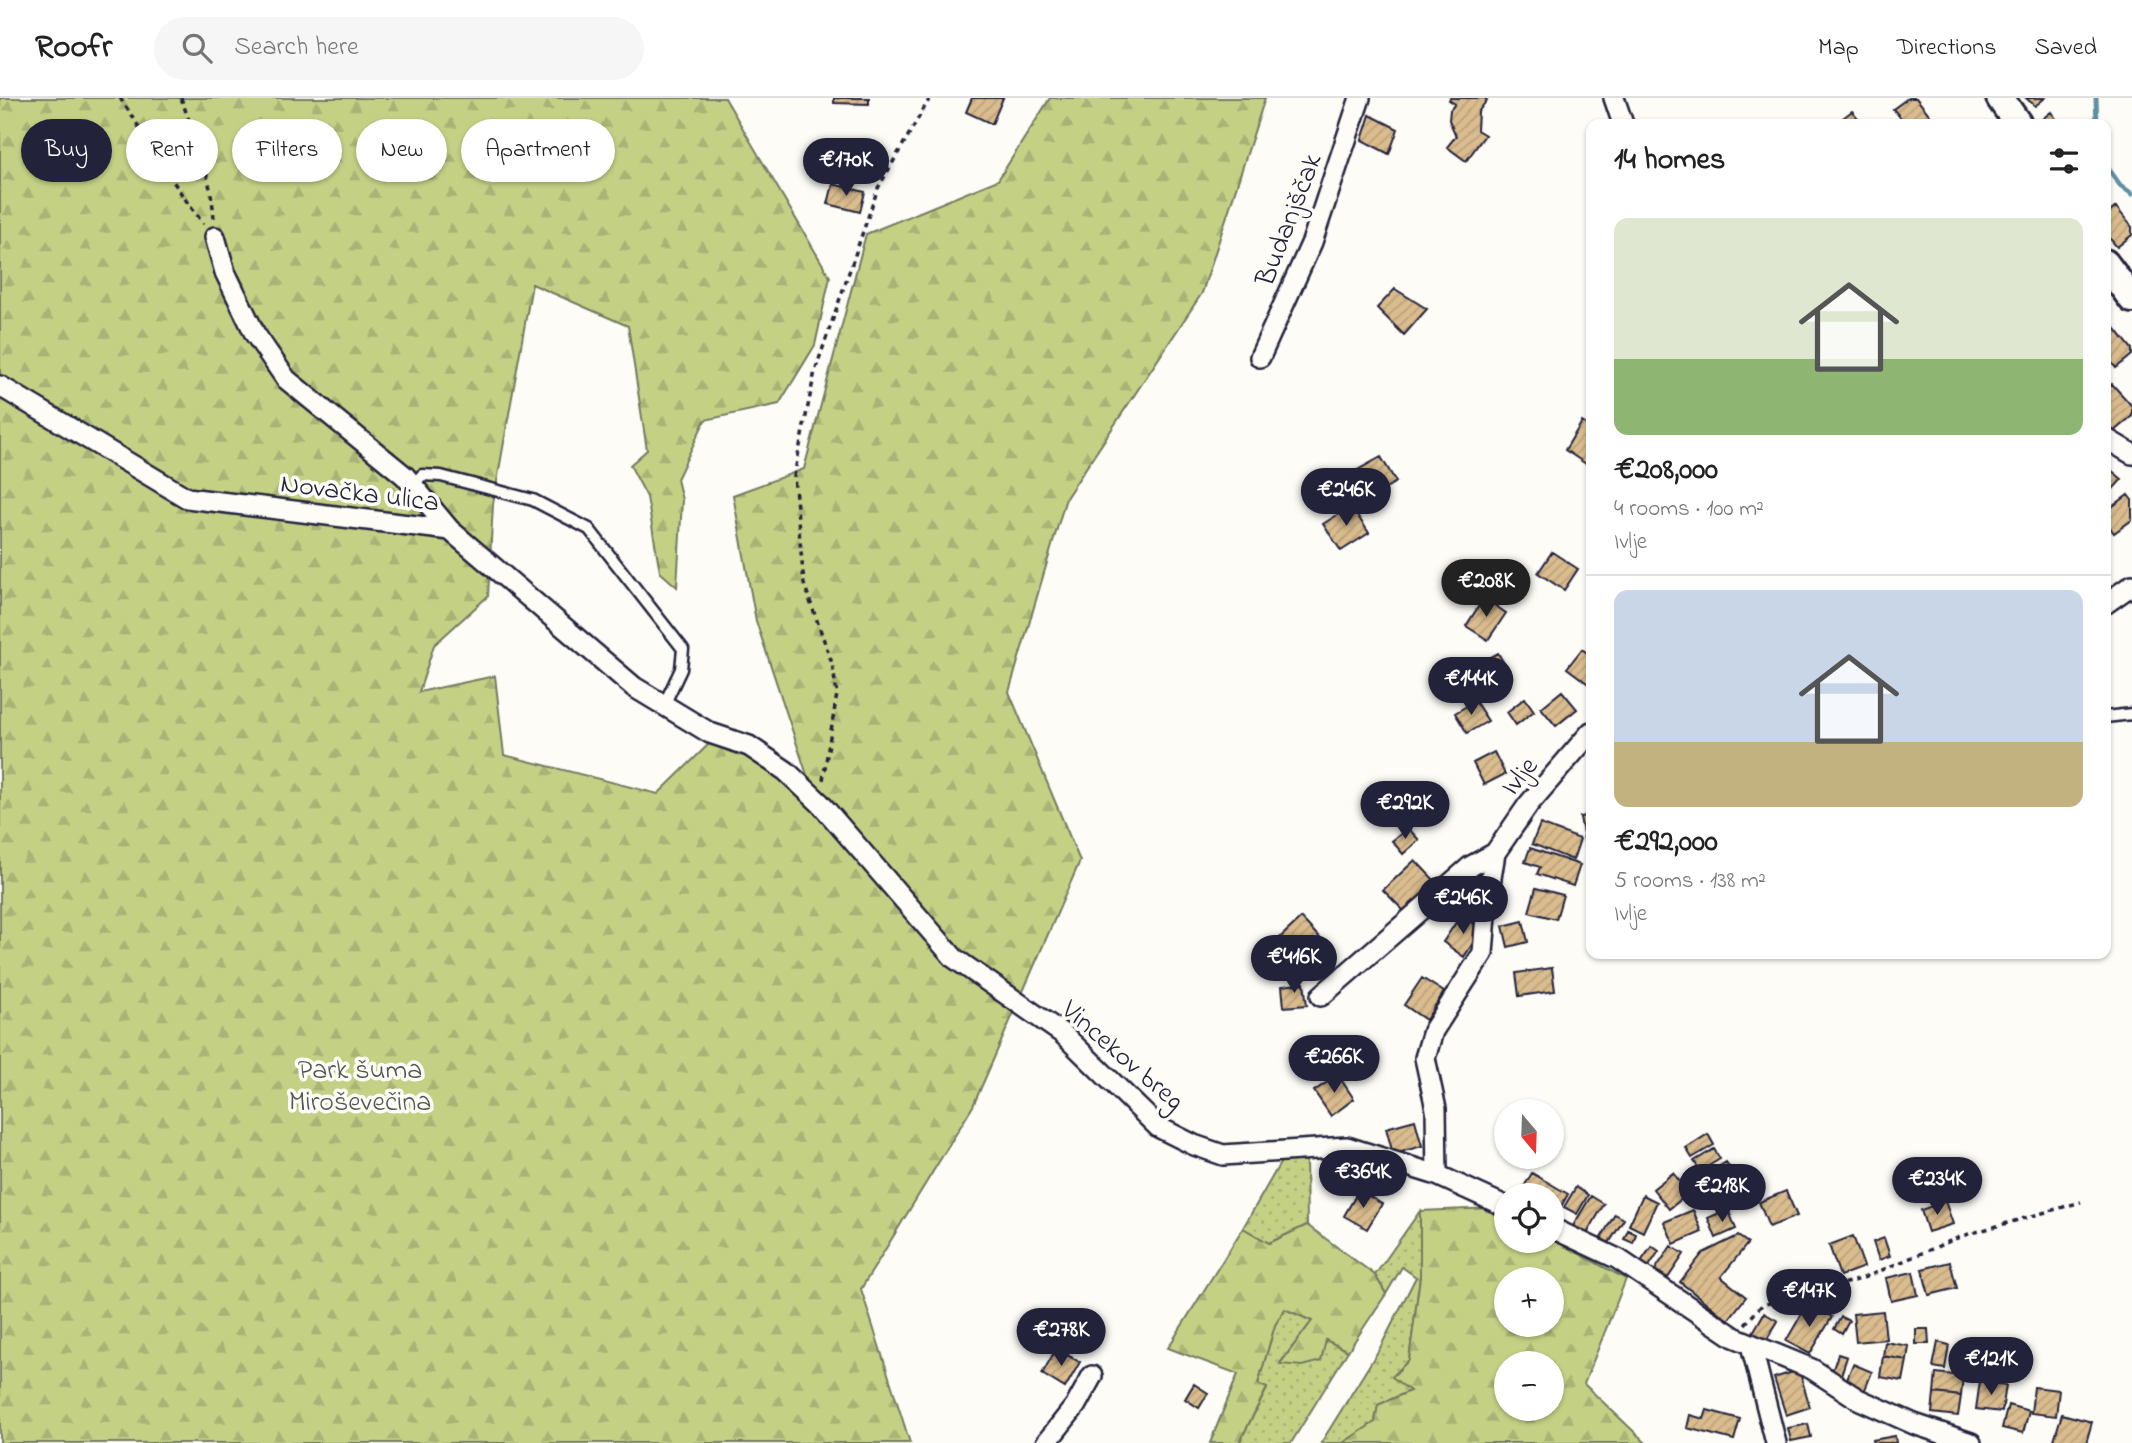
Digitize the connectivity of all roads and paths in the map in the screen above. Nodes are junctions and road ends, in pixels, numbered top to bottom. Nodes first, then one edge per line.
1 (120, 98) edge
2 (181, 98) edge
3 (930, 98) edge
4 (1360, 98) edge
5 (1614, 98) edge
6 (2000, 98) edge
7 (1621, 119) edge
8 (2015, 119) edge
9 (215, 237) junction
10 (2111, 271) edge
11 (2132, 299) edge
12 (1260, 357) dead end
13 (0, 386) edge
14 (2111, 442) edge
15 (2132, 454) edge
16 (414, 486) junction
17 (450, 530) junction
18 (2127, 592) edge
19 (2111, 601) edge
20 (664, 705) junction
21 (2132, 714) edge
22 (2111, 716) edge
23 (1586, 738) edge
24 (820, 803) junction
25 (1496, 853) junction
26 (1321, 996) dead end
27 (1437, 1175) junction
28 (1494, 1201) edge
29 (2081, 1202) dead end
30 (1564, 1234) edge
31 (1743, 1341) junction
32 (1092, 1376) dead end
33 (1046, 1443) edge
34 (1776, 1443) edge
35 (1971, 1443) edge

1 - 9 path
2 - 9 path
3 - 24 path
4 - 12 street, Budanjščak
5 - 7 street
6 - 8 street
9 - 16 street
10 - 11 street
13 - 17 street, Novačka ulica
14 - 15 street
16 - 17 street
16 - 20 lane
17 - 20 street, Novačka ulica
18 - 19 street
20 - 24 street, Novačka ulica
21 - 22 lane
23 - 25 street, Ivlje
24 - 27 street, Vincekov breg
25 - 26 street
25 - 27 street, Ivlje
27 - 28 street, Vincekov breg
29 - 31 path
30 - 31 street
31 - 34 street
31 - 35 street
32 - 33 street

